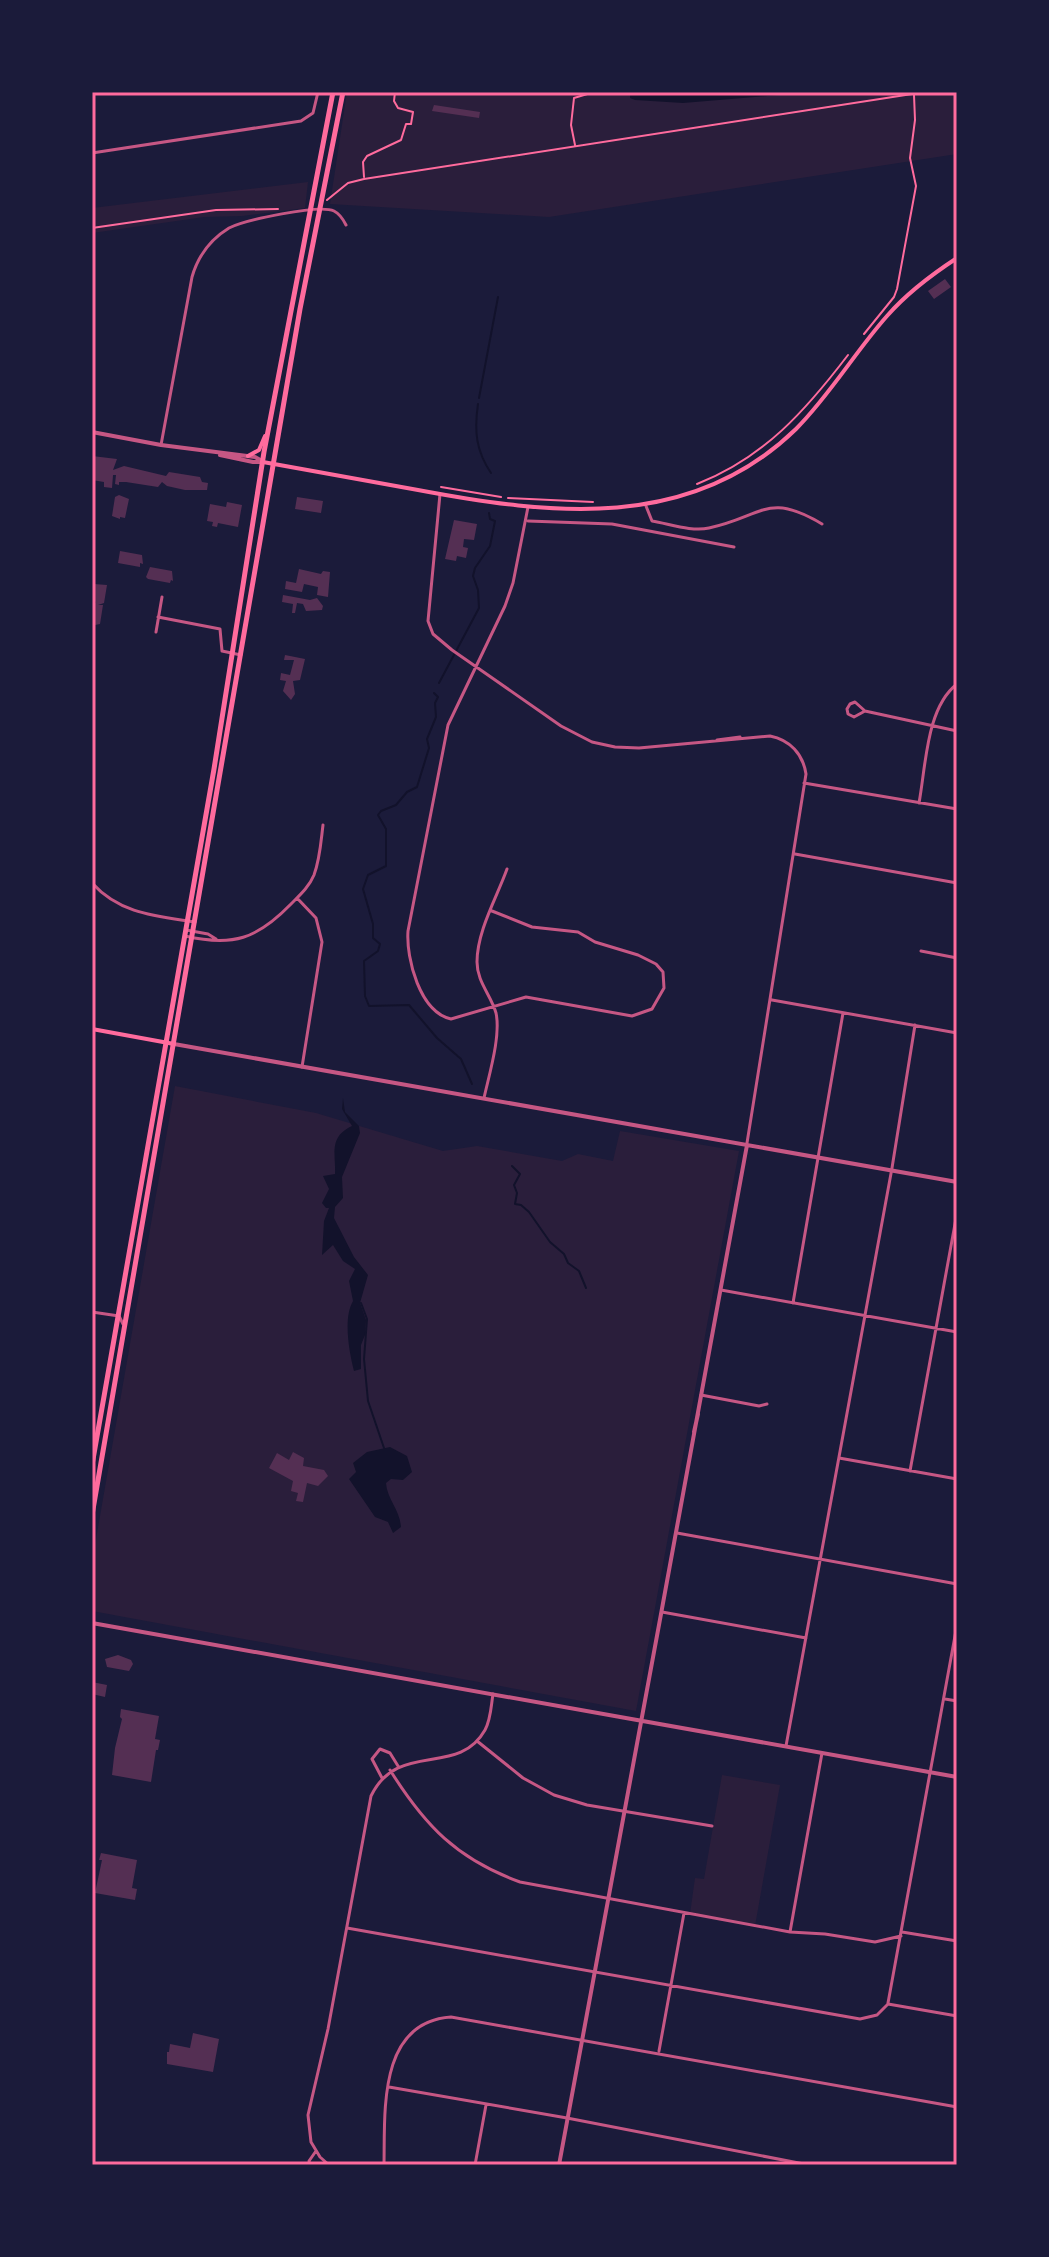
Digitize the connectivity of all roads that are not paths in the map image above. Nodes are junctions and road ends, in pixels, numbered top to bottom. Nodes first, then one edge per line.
1 (318, 92) edge
2 (333, 92) edge
3 (343, 92) edge
4 (92, 153) edge
5 (324, 166) junction
6 (314, 219) junction
7 (346, 225) dead end
8 (957, 258) edge
9 (271, 419) junction
10 (92, 432) edge
11 (161, 445) junction
12 (214, 452) junction
13 (248, 456) junction
14 (263, 462) junction
15 (273, 464) junction
16 (440, 494) junction
17 (646, 506) junction
18 (528, 507) junction
19 (527, 521) junction
20 (822, 524) dead end
21 (734, 547) dead end
22 (162, 597) dead end
23 (158, 617) junction
24 (156, 632) dead end
25 (233, 653) junction
26 (241, 655) junction
27 (477, 667) junction
28 (957, 684) edge
29 (865, 711) junction
30 (932, 726) junction
31 (957, 731) edge
32 (804, 783) junction
33 (919, 803) junction
34 (957, 809) edge
35 (323, 825) dead end
36 (793, 854) junction
37 (507, 869) dead end
38 (92, 883) edge
39 (957, 883) edge
40 (297, 898) junction
41 (492, 911) junction
42 (187, 921) junction
43 (195, 922) junction
44 (185, 933) junction
45 (193, 935) junction
46 (921, 951) dead end
47 (957, 958) edge
48 (770, 1000) junction
49 (494, 1006) junction
50 (843, 1013) junction
51 (915, 1025) junction
52 (92, 1029) edge
53 (957, 1033) edge
54 (166, 1042) junction
55 (174, 1044) junction
56 (302, 1067) junction
57 (484, 1098) junction
58 (747, 1145) junction
59 (819, 1158) junction
60 (890, 1170) junction
61 (957, 1182) edge
62 (957, 1213) edge
63 (721, 1290) junction
64 (793, 1303) junction
65 (92, 1312) edge
66 (865, 1315) junction
67 (119, 1316) junction
68 (125, 1327) junction
69 (936, 1328) junction
70 (957, 1332) edge
71 (701, 1395) junction
72 (767, 1404) dead end
73 (839, 1458) junction
74 (94, 1470) edge
75 (910, 1471) junction
76 (957, 1479) edge
77 (92, 1515) edge
78 (677, 1533) junction
79 (820, 1560) junction
80 (957, 1584) edge
81 (662, 1612) junction
82 (92, 1623) edge
83 (957, 1627) edge
84 (806, 1638) junction
85 (493, 1694) junction
86 (944, 1699) junction
87 (957, 1701) edge
88 (641, 1719) junction
89 (477, 1741) junction
90 (786, 1746) junction
91 (822, 1753) junction
92 (398, 1766) junction
93 (390, 1770) junction
94 (930, 1772) junction
95 (957, 1777) edge
96 (382, 1778) junction
97 (624, 1810) junction
98 (712, 1826) dead end
99 (608, 1899) junction
100 (684, 1913) junction
101 (347, 1928) junction
102 (790, 1932) junction
103 (902, 1934) junction
104 (957, 1941) edge
105 (594, 1970) junction
106 (671, 1985) junction
107 (888, 2004) junction
108 (957, 2016) edge
109 (582, 2039) junction
110 (659, 2053) junction
111 (389, 2087) junction
112 (486, 2105) junction
113 (957, 2107) edge
114 (567, 2118) junction
115 (316, 2151) junction
116 (325, 2164) edge
117 (310, 2165) edge
118 (384, 2165) edge
119 (475, 2165) edge
120 (559, 2165) edge
121 (809, 2165) edge

1 - 4 street
2 - 5 main road
3 - 5 main road
5 - 6 main road
6 - 9 main road
6 - 15 main road
7 - 11 street
8 - 17 main road
9 - 13 main road
9 - 14 main road
10 - 11 street
11 - 12 street
12 - 13 street
12 - 14 street
13 - 14 street
14 - 15 main road
14 - 25 main road
15 - 16 main road
15 - 26 main road
16 - 18 main road
16 - 27 street
17 - 18 main road
17 - 20 street
18 - 19 street
19 - 21 street
19 - 27 street
22 - 23 street
23 - 24 street
23 - 25 street
25 - 26 street
25 - 42 main road
26 - 43 main road
27 - 32 street
27 - 49 street
28 - 30 street
29 - 29 street
29 - 30 street
30 - 31 street
30 - 33 street
32 - 33 street
32 - 36 street
33 - 34 street
35 - 40 street
36 - 39 street
36 - 48 street
37 - 41 street
38 - 42 street
40 - 45 street
40 - 56 street
41 - 49 street
41 - 49 street
42 - 43 street
42 - 44 main road
43 - 45 main road
44 - 45 street
44 - 54 main road
45 - 55 main road
46 - 47 street
48 - 50 street
48 - 58 street
49 - 57 street
50 - 51 street
50 - 59 street
51 - 53 street
51 - 60 street
52 - 54 main road
54 - 55 main road
54 - 67 main road
55 - 56 street
55 - 68 main road
56 - 57 street
57 - 58 street
58 - 59 street
58 - 63 street
59 - 60 street
59 - 64 street
60 - 61 street
60 - 66 street
62 - 69 street
63 - 64 street
63 - 71 street
64 - 66 street
65 - 67 street
66 - 69 street
66 - 73 street
67 - 68 street
67 - 74 main road
68 - 74 main road
69 - 70 street
69 - 75 street
71 - 72 street
71 - 78 street
73 - 75 street
73 - 79 street
74 - 77 main road
75 - 76 street
78 - 79 street
78 - 81 street
79 - 80 street
79 - 84 street
81 - 84 street
81 - 88 street
82 - 85 street
83 - 86 street
84 - 90 street
85 - 88 street
85 - 89 street
86 - 87 street
86 - 94 street
88 - 90 street
88 - 97 street
89 - 92 street
89 - 97 street
90 - 91 street
91 - 94 street
91 - 102 street
92 - 93 street
92 - 96 street
93 - 96 street
93 - 99 street
94 - 95 street
94 - 103 street
96 - 101 street
97 - 98 street
97 - 99 street
99 - 100 street
99 - 105 street
100 - 102 street
100 - 106 street
101 - 105 street
101 - 115 street
102 - 103 street
103 - 104 street
103 - 107 street
105 - 106 street
105 - 109 street
106 - 107 street
106 - 110 street
107 - 108 street
109 - 110 street
109 - 111 street
109 - 114 street
110 - 113 street
111 - 112 street
111 - 118 street
112 - 114 street
112 - 119 street
114 - 120 street
114 - 121 street
115 - 116 street
115 - 117 street

